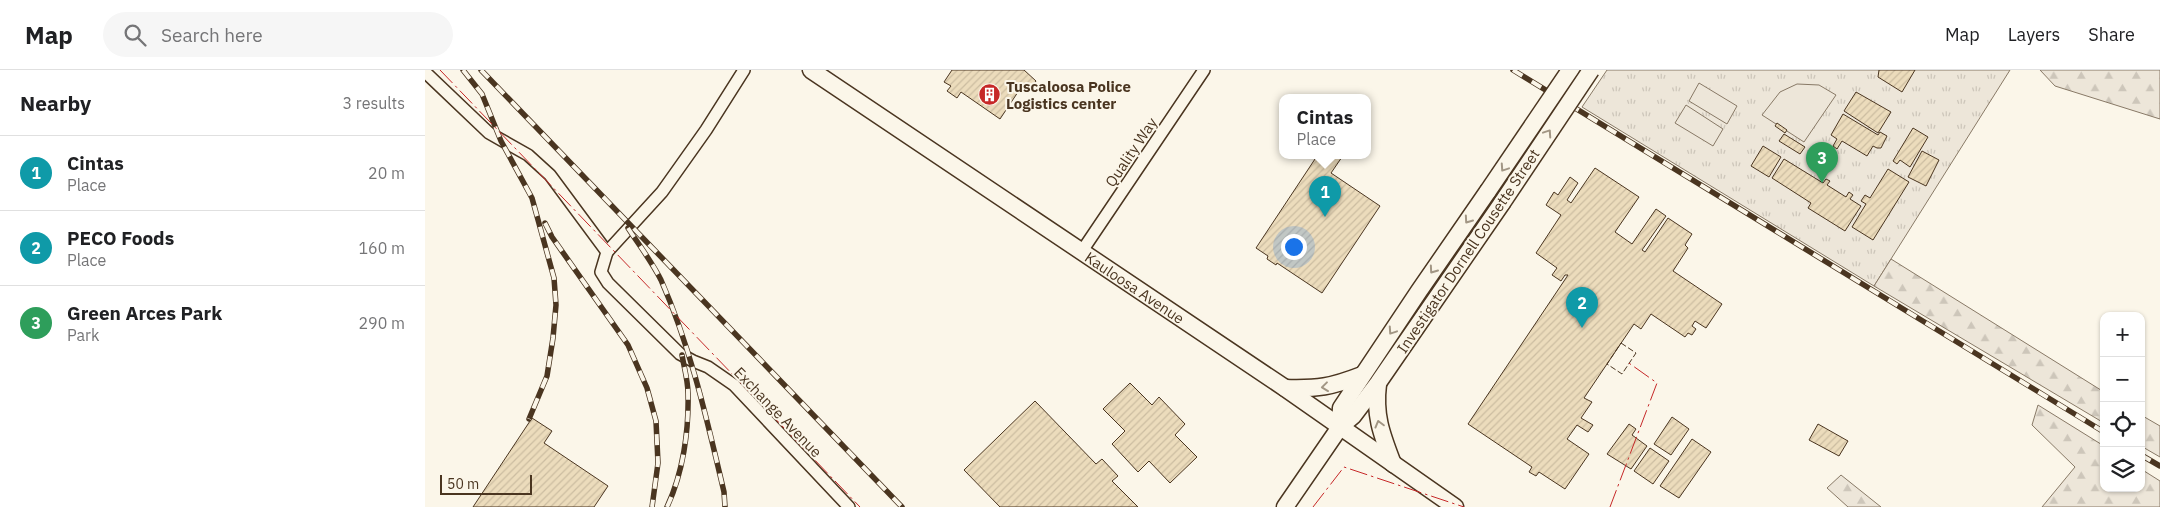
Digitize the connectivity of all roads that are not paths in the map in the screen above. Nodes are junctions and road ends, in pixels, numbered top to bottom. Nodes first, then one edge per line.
1 (744, 70) edge
2 (811, 70) edge
3 (1204, 70) edge
4 (1570, 70) edge
5 (1591, 70) edge
6 (425, 72) edge
7 (1082, 251) junction
8 (607, 252) junction
9 (1362, 375) junction
10 (1378, 384) junction
11 (1285, 388) junction
12 (1340, 427) junction
13 (1393, 464) junction
14 (849, 507) edge
15 (1285, 507) edge
16 (1455, 507) edge

1 - 8 street
2 - 7 main road, Kauloosa Avenue
3 - 7 street, Quality Way
4 -> 9 main road, Investigator Dornell Cousette Street, bridge
10 -> 5 main road, Investigator Dornell Cousette Street, bridge
6 - 8 street
7 - 11 main road, Kauloosa Avenue
8 - 14 street, Exchange Avenue
9 -> 11 main road
9 - 12 main road, Investigator Dornell Cousette Street
10 - 12 main road, Investigator Dornell Cousette Street
13 -> 10 main road
11 - 12 main road, Kauloosa Avenue
12 - 13 main road, Kauloosa Avenue
12 - 15 main road, Investigator Dornell Cousette Street
13 - 16 main road, Kauloosa Avenue

